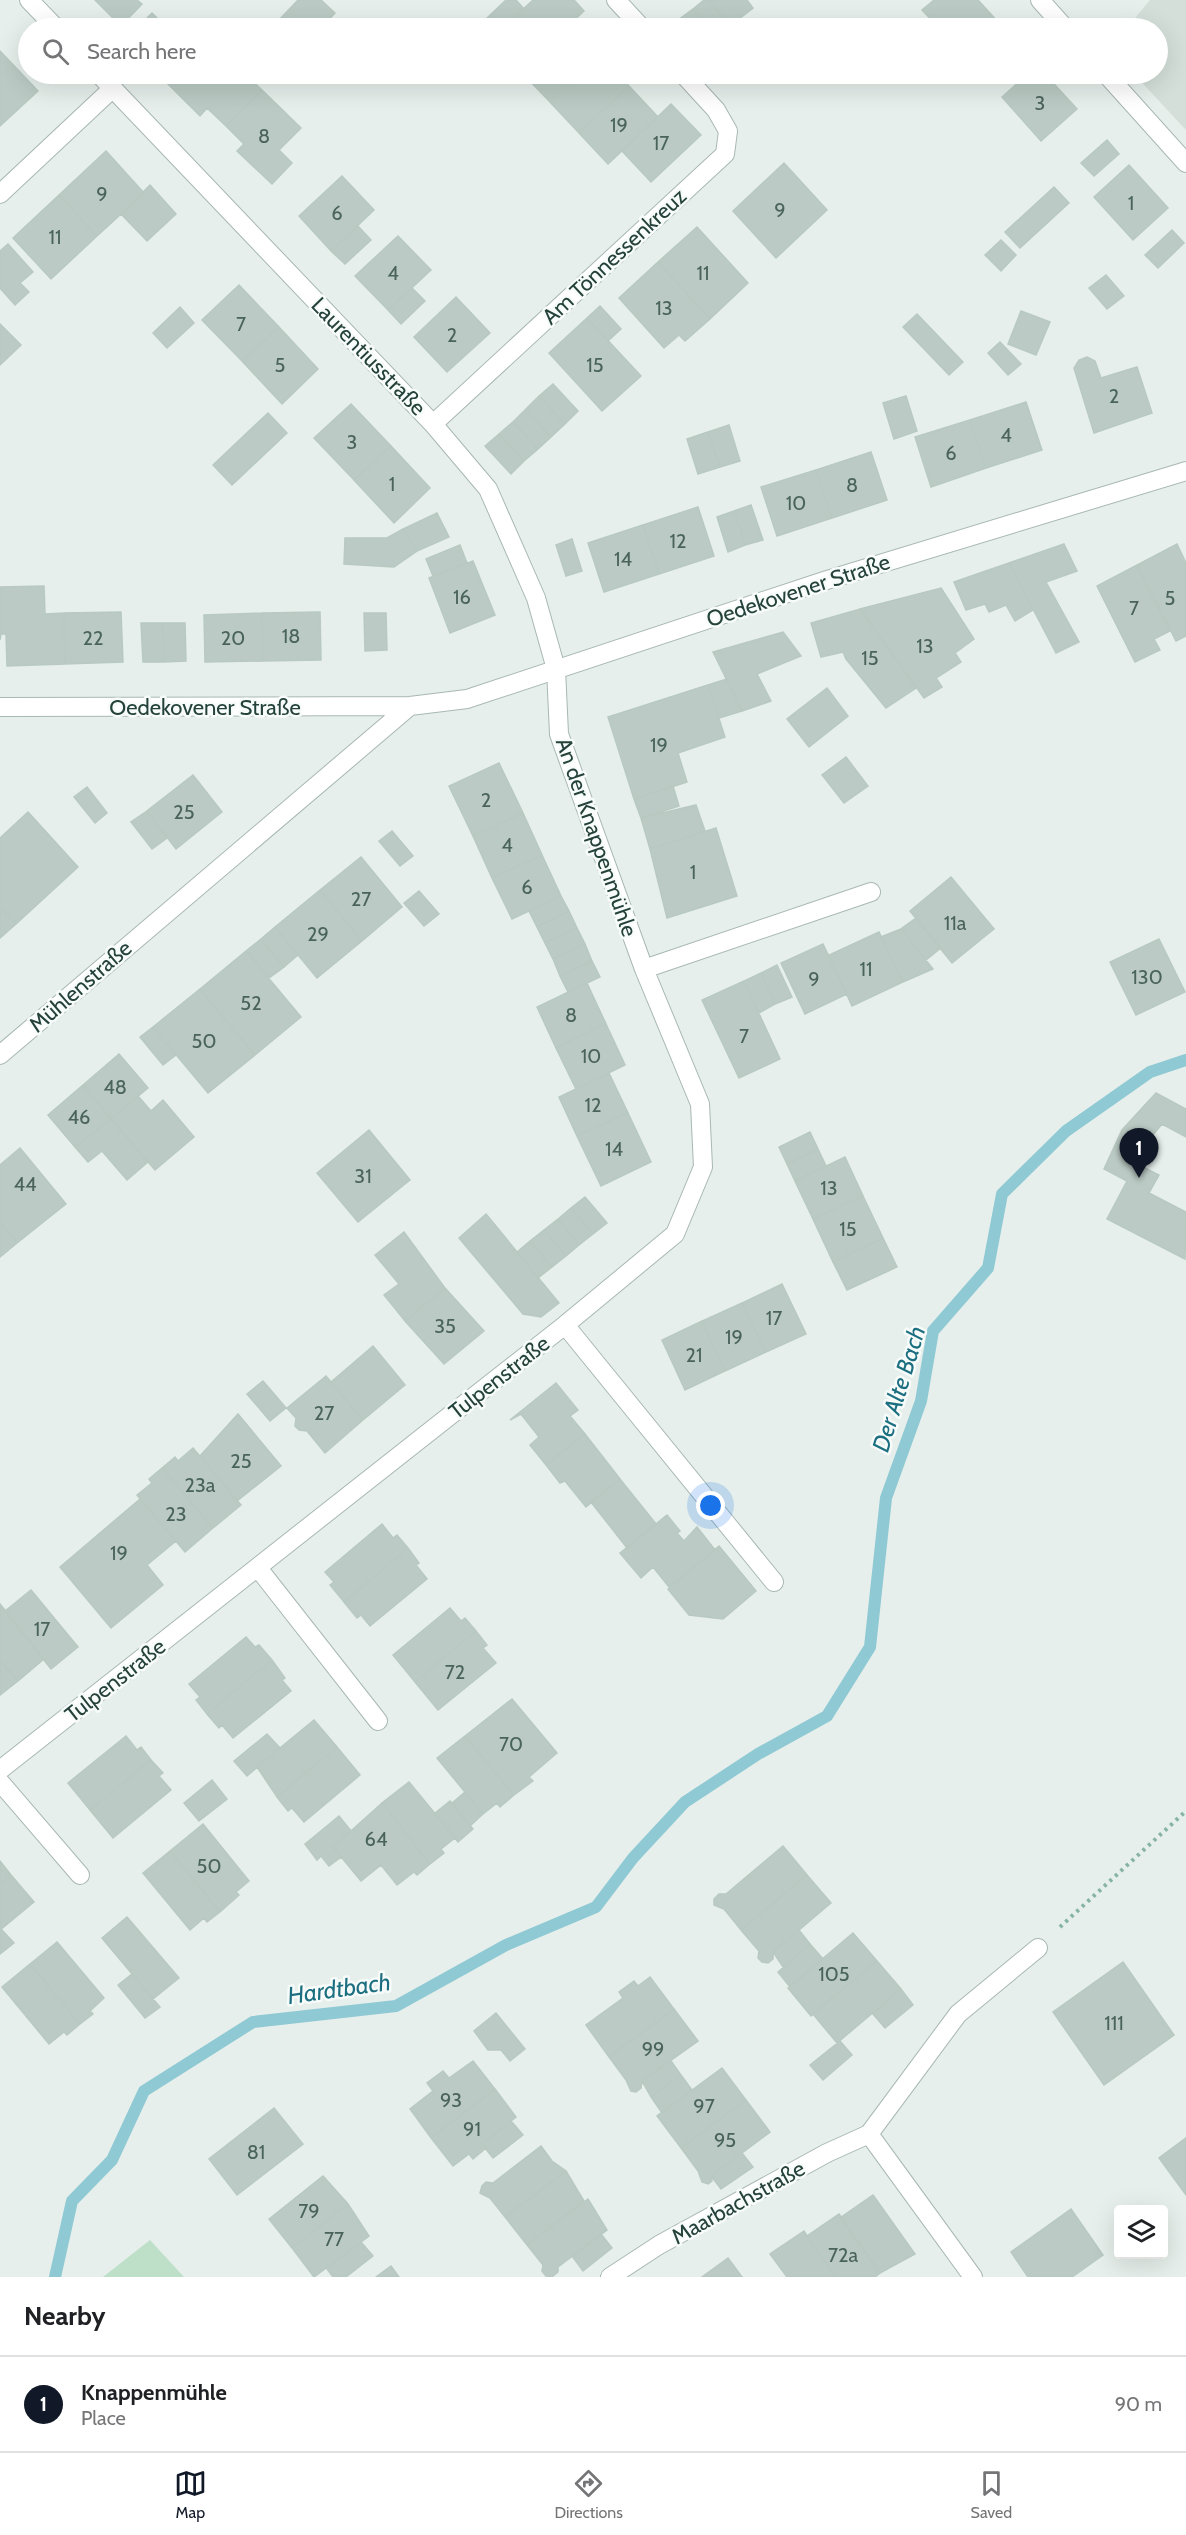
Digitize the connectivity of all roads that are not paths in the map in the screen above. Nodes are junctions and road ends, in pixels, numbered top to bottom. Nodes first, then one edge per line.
1 (29, 0) edge
2 (616, 0) edge
3 (1040, 0) edge
4 (46, 18) edge
5 (633, 18) edge
6 (1056, 18) edge
7 (109, 84) edge
8 (692, 84) edge
9 (1115, 84) edge
10 (113, 88) junction
11 (1186, 164) edge
12 (0, 194) edge
13 (433, 424) junction
14 (1186, 471) edge
15 (556, 669) junction
16 (410, 706) junction
17 (0, 707) edge
18 (871, 892) dead end
19 (644, 969) junction
20 (0, 1055) edge
21 (565, 1325) junction
22 (258, 1568) junction
23 (774, 1582) dead end
24 (378, 1721) dead end
25 (0, 1770) edge
26 (0, 1782) edge
27 (80, 1875) dead end
28 (1038, 1948) road end
29 (869, 2134) junction
30 (610, 2277) edge
31 (973, 2277) edge

1 - 4 street
2 - 5 street
3 - 6 street
7 - 10 street, Laurentiusstraße
8 - 13 street, Am Tönnessenkreuz
9 - 11 street
10 - 12 street
10 - 13 street, Laurentiusstraße
13 - 15 street, Laurentiusstraße
14 - 15 street, Oedekovener Straße
15 - 16 street, Oedekovener Straße
15 - 19 street, An der Knappenmühle
16 - 17 street, Oedekovener Straße
16 - 20 street, Mühlenstraße
18 - 19 street
19 - 21 street, An der Knappenmühle
21 - 22 street, Tulpenstraße
21 - 23 street, Tulpenstraße
22 - 24 street
22 - 25 street, Tulpenstraße
26 - 27 street
28 - 29 street, Maarbachstraße
29 - 30 street, Maarbachstraße
29 - 31 street

